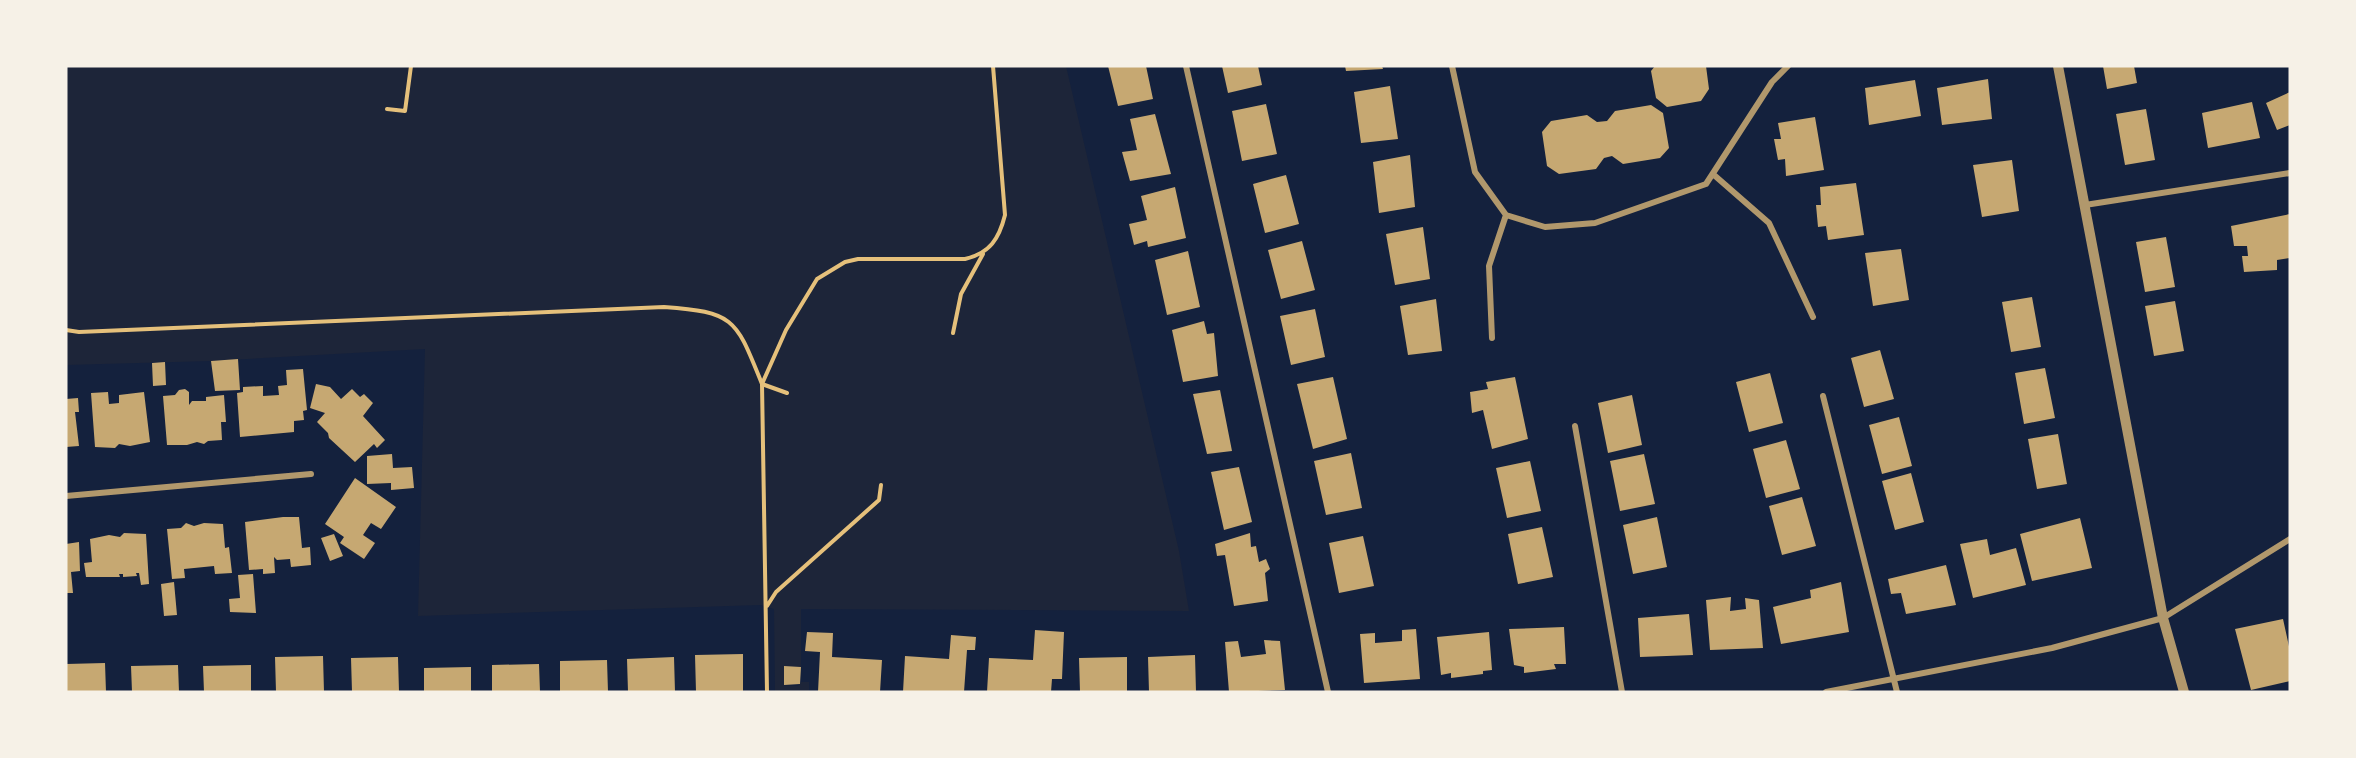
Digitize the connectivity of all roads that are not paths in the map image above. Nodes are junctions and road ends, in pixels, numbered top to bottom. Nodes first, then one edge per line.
1 (1186, 66) edge
2 (1452, 66) edge
3 (1788, 66) edge
4 (2058, 66) edge
5 (2290, 173) edge
6 (1714, 175) junction
7 (2085, 205) junction
8 (1506, 215) junction
9 (1813, 317) dead end
10 (1492, 338) dead end
11 (1823, 396) dead end
12 (1575, 426) dead end
13 (311, 474) dead end
14 (66, 496) edge
15 (2290, 539) edge
16 (2163, 618) junction
17 (1892, 678) junction
18 (1328, 692) edge
19 (1622, 692) edge
20 (1826, 692) edge
21 (1897, 692) edge
22 (2184, 692) edge

1 - 18 street
2 - 8 street
3 - 6 street
4 - 7 street
5 - 7 street
6 - 8 street
6 - 9 street
7 - 16 street
8 - 10 street
11 - 17 street
12 - 19 street
13 - 14 street
15 - 16 street
16 - 17 street
16 - 22 street
17 - 20 street
17 - 21 street

